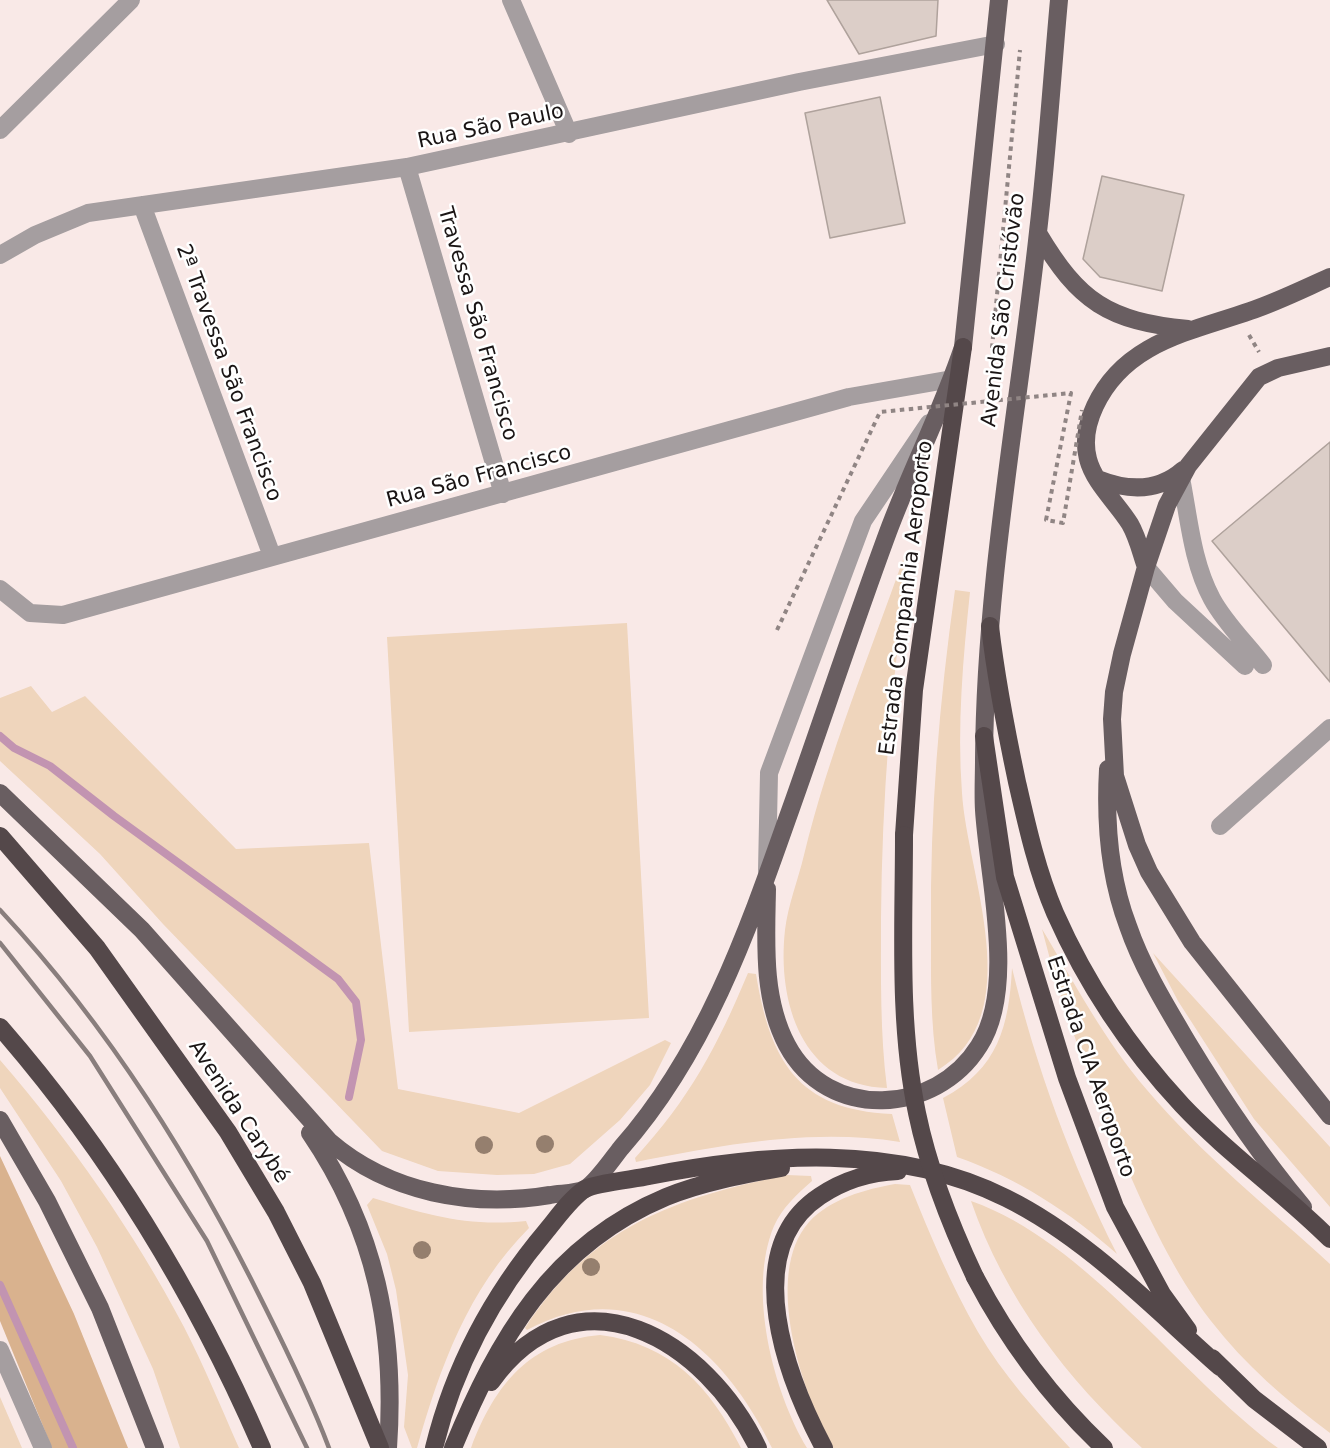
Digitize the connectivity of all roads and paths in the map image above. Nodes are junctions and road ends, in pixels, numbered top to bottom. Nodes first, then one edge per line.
1 (511, 0) edge
2 (999, 0) edge
3 (1059, 0) edge
4 (120, 3) edge
5 (996, 44) junction
6 (1020, 46) dead end
7 (0, 130) edge
8 (569, 134) junction
9 (407, 167) junction
10 (142, 205) junction
11 (1038, 233) junction
12 (0, 255) edge
13 (1330, 277) edge
14 (1215, 322) junction
15 (1190, 329) junction
16 (963, 347) junction
17 (992, 348) junction
18 (1021, 351) junction
19 (1330, 356) edge
20 (1259, 377) junction
21 (952, 379) junction
22 (1082, 410) dead end
23 (936, 411) junction
24 (1184, 472) junction
25 (1098, 479) junction
26 (503, 494) junction
27 (272, 556) junction
28 (1146, 567) junction
29 (0, 589) edge
30 (990, 626) junction
31 (777, 630) dead end
32 (1263, 665) dead end
33 (1245, 666) dead end
34 (1112, 719) junction
35 (1330, 728) edge
36 (984, 736) junction
37 (0, 793) edge
38 (1220, 826) dead end
39 (0, 836) edge
40 (767, 878) junction
41 (0, 1027) edge
42 (272, 1077) junction
43 (1330, 1116) edge
44 (0, 1120) edge
45 (833, 1158) junction
46 (927, 1170) junction
47 (586, 1189) junction
48 (1327, 1237) edge
49 (0, 1350) edge
50 (1220, 1367) junction
51 (466, 1417) junction
52 (155, 1445) edge
53 (43, 1448) edge
54 (262, 1448) edge
55 (380, 1448) edge
56 (388, 1448) edge
57 (434, 1448) edge
58 (453, 1448) edge
59 (758, 1448) edge
60 (824, 1448) edge
61 (1104, 1448) edge
62 (1318, 1448) edge

1 - 8 street
2 - 5 main road, Avenida São Cristóvão
3 - 11 main road, Avenida São Cristóvão
4 - 7 street
5 - 8 street, Rua São Paulo
5 - 16 main road, Avenida São Cristóvão
6 - 17 path
8 - 9 street, Rua São Paulo
9 - 10 street, Rua São Paulo
9 - 26 street, Travessa São Francisco
10 - 12 street, Rua São Paulo
10 - 27 street, 2ª Travessa São Francisco
11 - 15 main road
11 - 18 main road, Avenida São Cristóvão
13 - 14 main road
14 - 15 main road
14 - 20 path
15 - 25 main road
16 - 17 path
16 - 21 main road, Avenida São Cristóvão
16 - 61 highway, Estrada Companhia Aeroporto, bridge
17 - 18 path
18 - 30 main road, Avenida São Cristóvão
19 - 20 main road
20 - 24 main road
21 - 23 main road, Avenida São Cristóvão
21 - 26 street, Rua São Francisco
22 - 31 path, bridge
23 - 40 main road, Avenida São Cristóvão
23 - 40 street
24 - 25 main road
24 - 28 main road
24 - 32 street
25 - 28 main road
26 - 27 street, Rua São Francisco
27 - 29 street, Rua São Francisco
28 - 33 street
28 - 34 main road
30 - 36 main road, Estrada CIA Aeroporto
30 - 48 highway
34 - 43 main road
34 - 48 main road
35 - 38 street
36 - 40 main road
36 - 50 highway, Estrada CIA Aeroporto
37 - 42 main road
39 - 55 highway, Avenida Carybé
40 - 47 main road, Avenida São Cristóvão
41 - 54 highway
42 - 47 main road
42 - 56 main road
44 - 52 main road
45 - 46 highway
45 - 47 highway
45 - 51 highway
46 - 50 highway
46 - 60 highway
47 - 57 highway
49 - 53 street
50 - 62 highway, Estrada CIA Aeroporto
51 - 58 highway
51 - 59 highway

